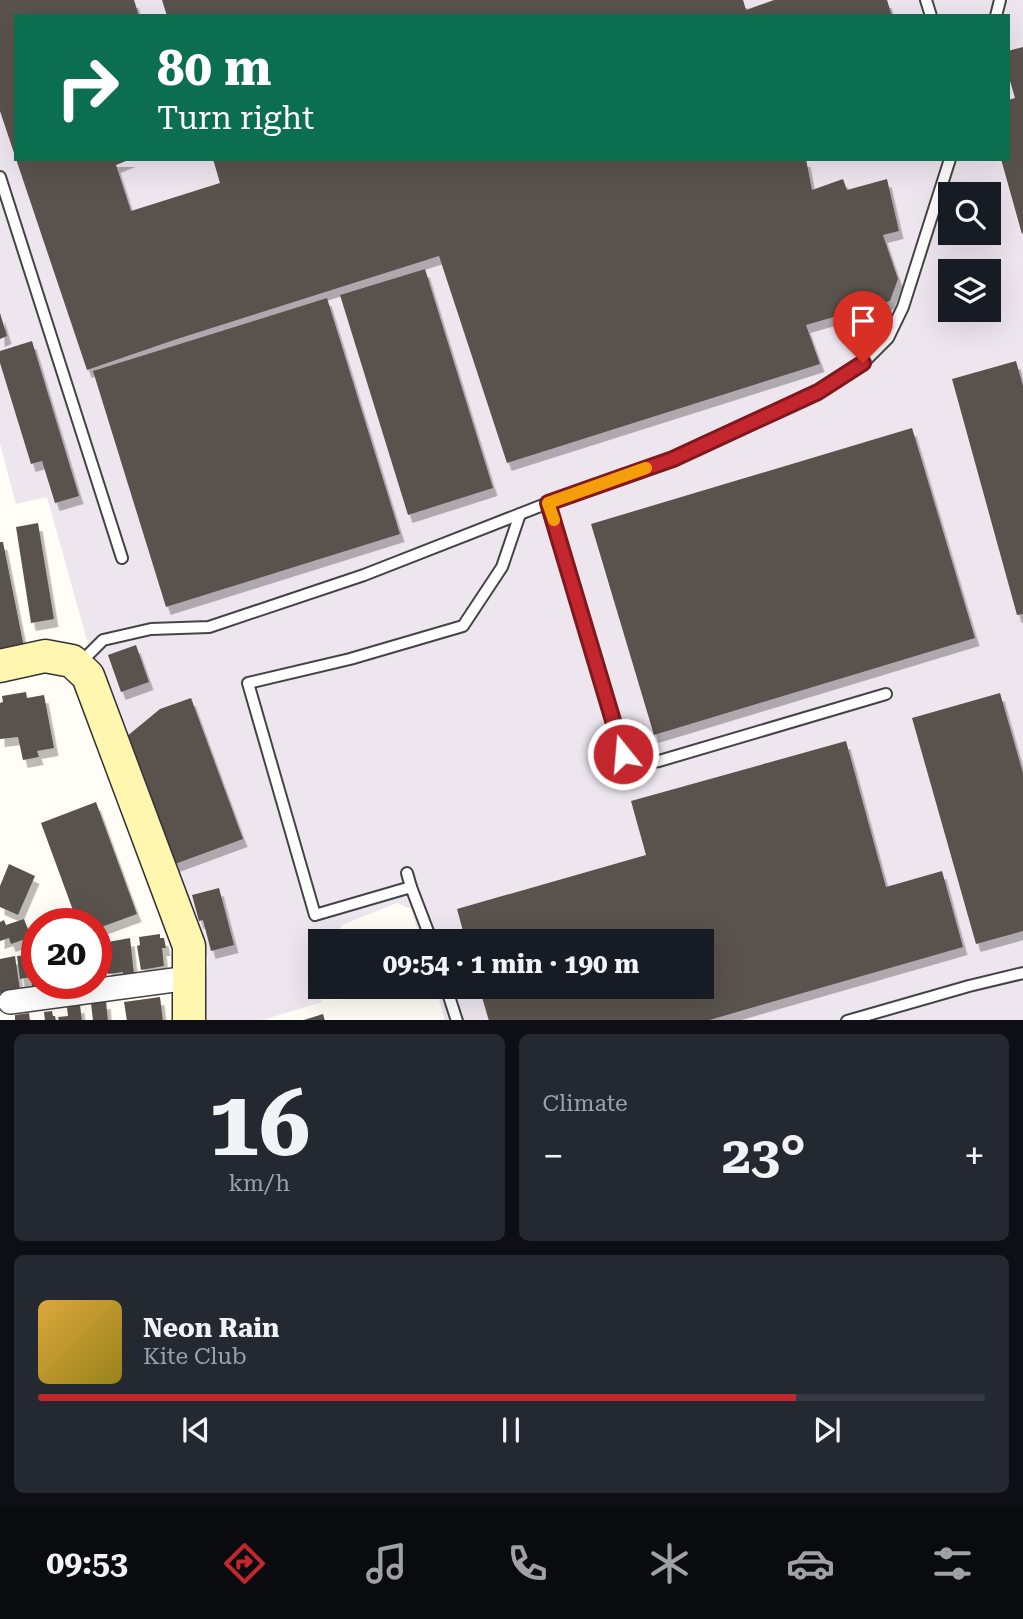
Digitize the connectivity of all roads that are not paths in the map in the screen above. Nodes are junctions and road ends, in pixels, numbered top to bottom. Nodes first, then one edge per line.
1 (949, 161) edge
2 (0, 177) edge
3 (548, 503) junction
4 (520, 514) junction
5 (122, 558) dead end
6 (0, 666) edge
7 (77, 666) junction
8 (886, 694) dead end
9 (407, 873) dead end
10 (411, 887) junction
11 (427, 929) edge
12 (1023, 973) edge
13 (189, 978) junction
14 (450, 999) edge
15 (10, 1002) dead end
16 (189, 1020) edge
17 (457, 1020) edge
18 (846, 1020) edge

1 - 3 lane
2 - 5 lane
3 - 4 lane
3 - 8 lane
4 - 7 lane
4 - 10 lane
6 - 7 street
7 - 13 street
9 - 10 lane
10 - 11 lane
12 - 18 lane
13 - 15 street
13 - 16 street
14 - 17 lane

